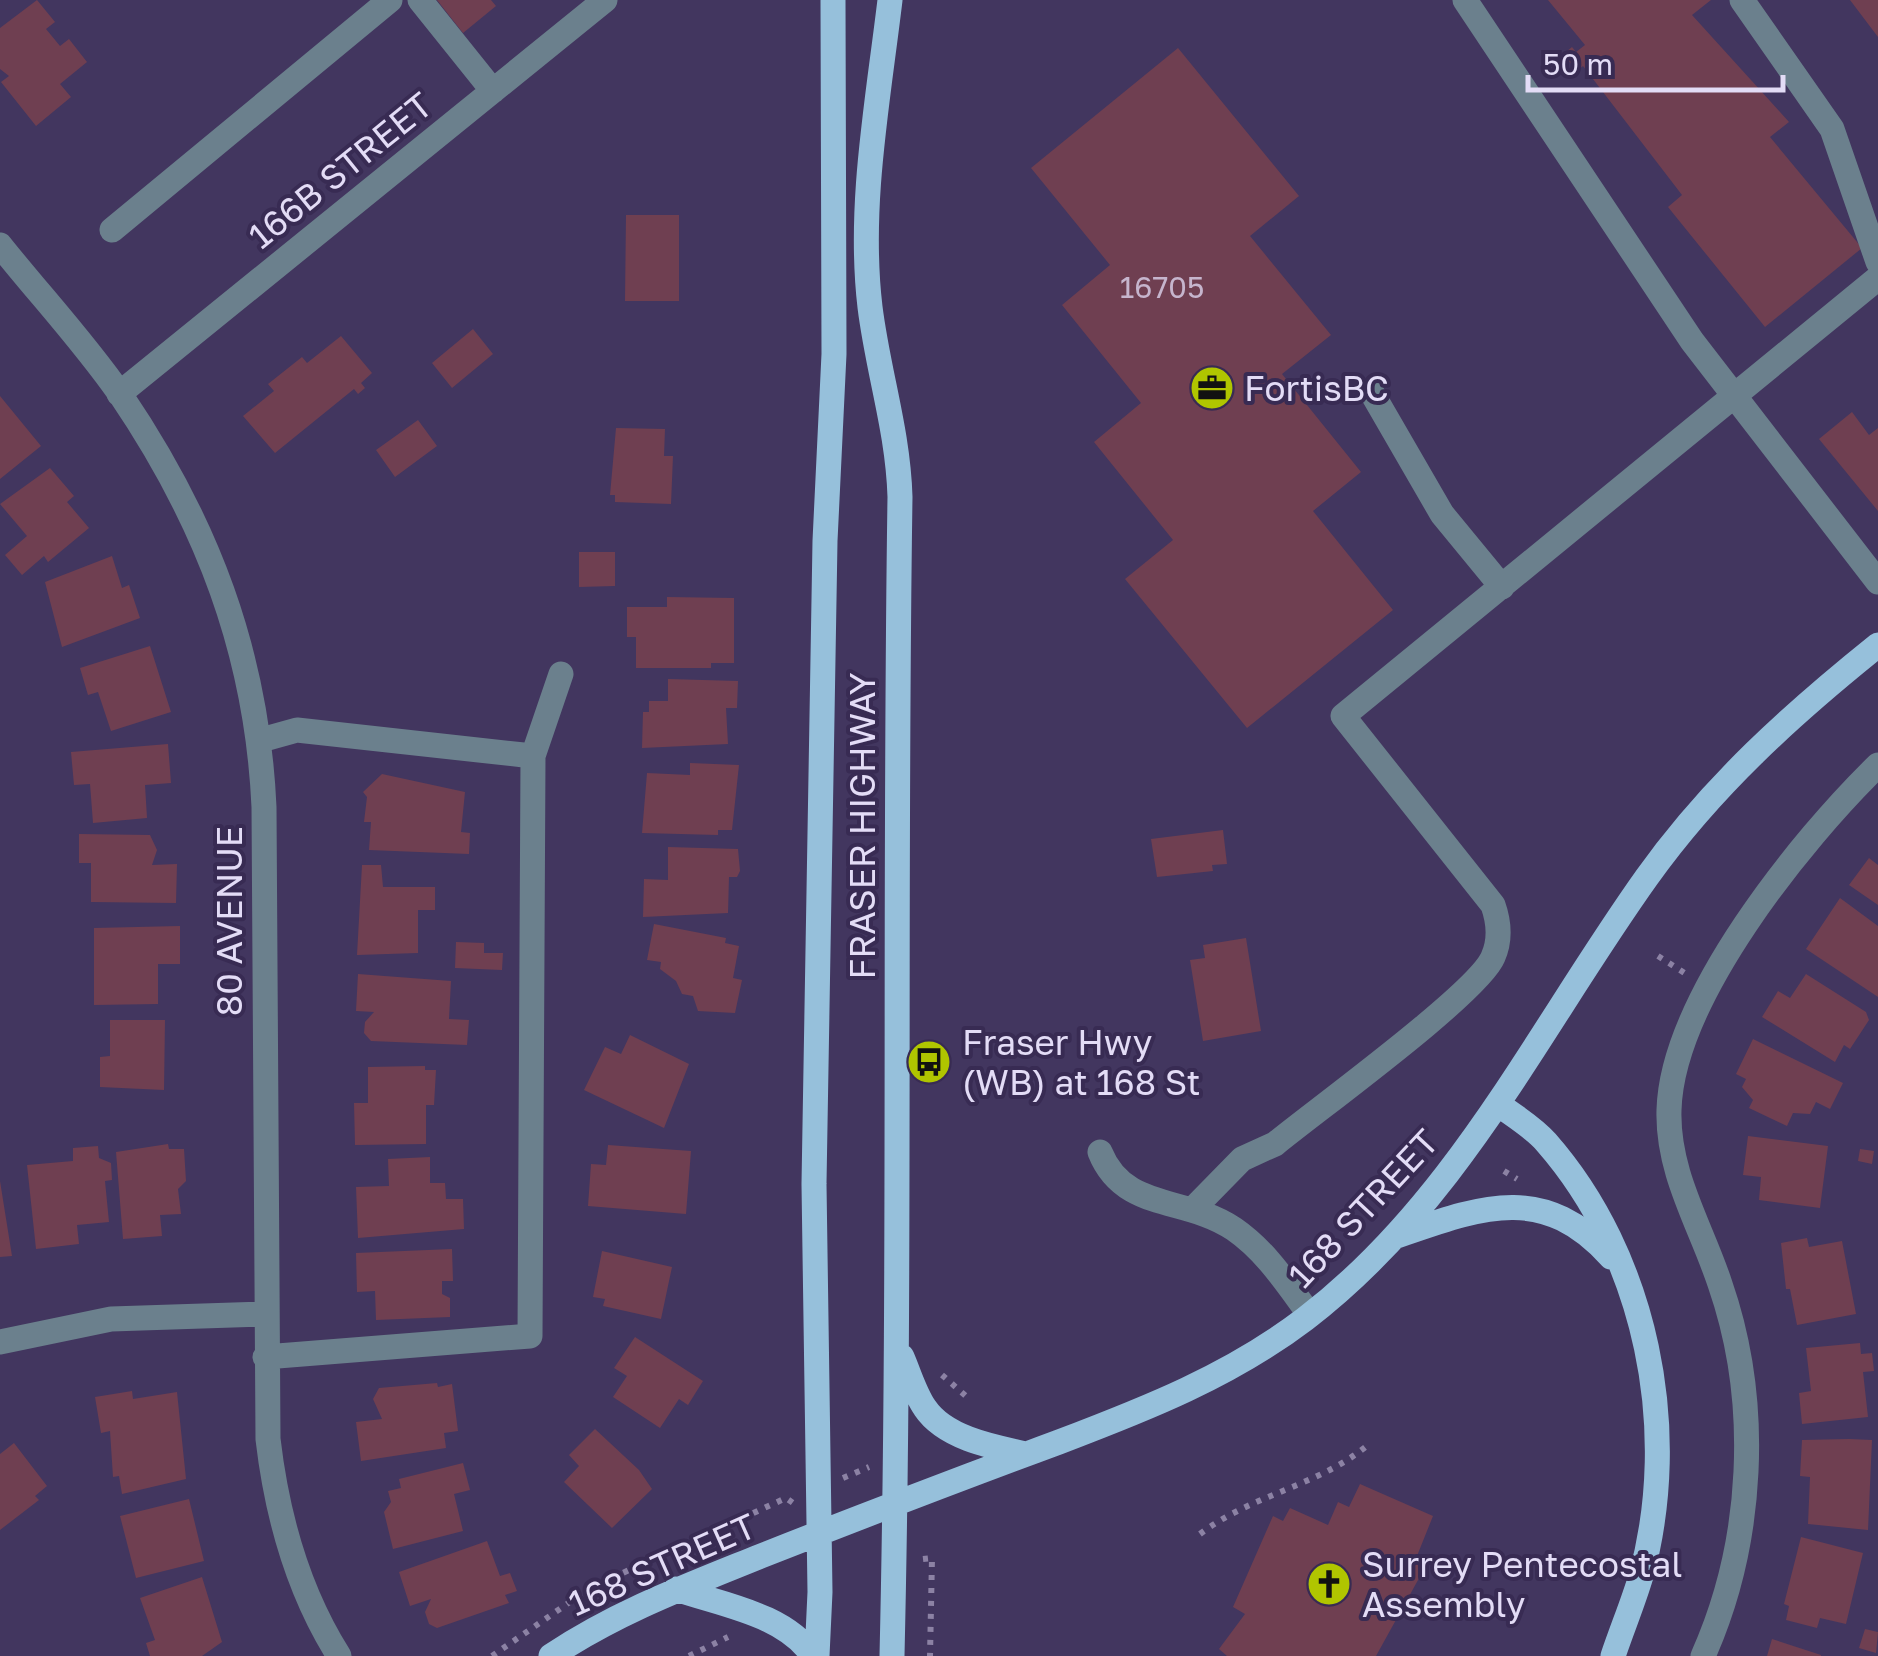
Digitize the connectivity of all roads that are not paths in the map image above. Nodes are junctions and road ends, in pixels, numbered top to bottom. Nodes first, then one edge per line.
1 (390, 0) edge
2 (420, 0) edge
3 (605, 0) edge
4 (833, 0) edge
5 (890, 0) edge
6 (1465, 0) edge
7 (1742, 0) edge
8 (493, 90) junction
9 (112, 230) dead end
10 (0, 245) edge
11 (1878, 262) edge
12 (1878, 278) edge
13 (1372, 393) dead end
14 (119, 394) junction
15 (1732, 396) junction
16 (1878, 582) edge
17 (1502, 587) junction
18 (1878, 645) edge
19 (561, 674) dead end
20 (261, 740) junction
21 (533, 756) junction
22 (1878, 765) edge
23 (1498, 1104) junction
24 (1100, 1152) dead end
25 (1194, 1208) junction
26 (1392, 1237) junction
27 (1624, 1273) junction
28 (266, 1314) junction
29 (1310, 1315) junction
30 (0, 1342) edge
31 (900, 1352) junction
32 (265, 1357) junction
33 (1026, 1454) junction
34 (896, 1502) junction
35 (818, 1533) junction
36 (676, 1589) junction
37 (340, 1656) edge
38 (550, 1656) edge
39 (815, 1656) edge
40 (892, 1656) edge
41 (1614, 1656) edge
42 (1703, 1656) edge

1 - 9 street
2 - 8 street
3 - 8 street, 166B STREET
4 - 35 main road, FRASER HIGHWAY
5 - 31 main road, FRASER HIGHWAY
6 - 15 street
7 - 11 street
8 - 14 street, 166B STREET
10 - 14 street, 80 AVENUE
12 - 15 street
13 - 17 street
14 - 20 street, 80 AVENUE
15 - 16 street
15 - 17 street
17 - 25 street
18 - 23 main road, 168 STREET
19 - 21 street
20 - 21 street
20 - 28 street, 80 AVENUE
21 - 32 street
22 - 42 street
23 - 26 main road, 168 STREET
23 - 27 main road
24 - 25 street
25 - 29 street
26 - 27 main road
26 - 29 main road, 168 STREET
27 - 41 main road
28 - 30 street
28 - 32 street, 80 AVENUE
29 - 33 main road, 168 STREET
31 - 33 main road
31 - 34 main road, FRASER HIGHWAY
32 - 37 street, 80 AVENUE
33 - 34 main road, 168 STREET
34 - 35 main road, 168 STREET
34 - 40 main road, FRASER HIGHWAY
35 - 36 main road, 168 STREET
35 - 39 main road, FRASER HIGHWAY
36 - 38 main road, 168 STREET
36 - 39 main road

